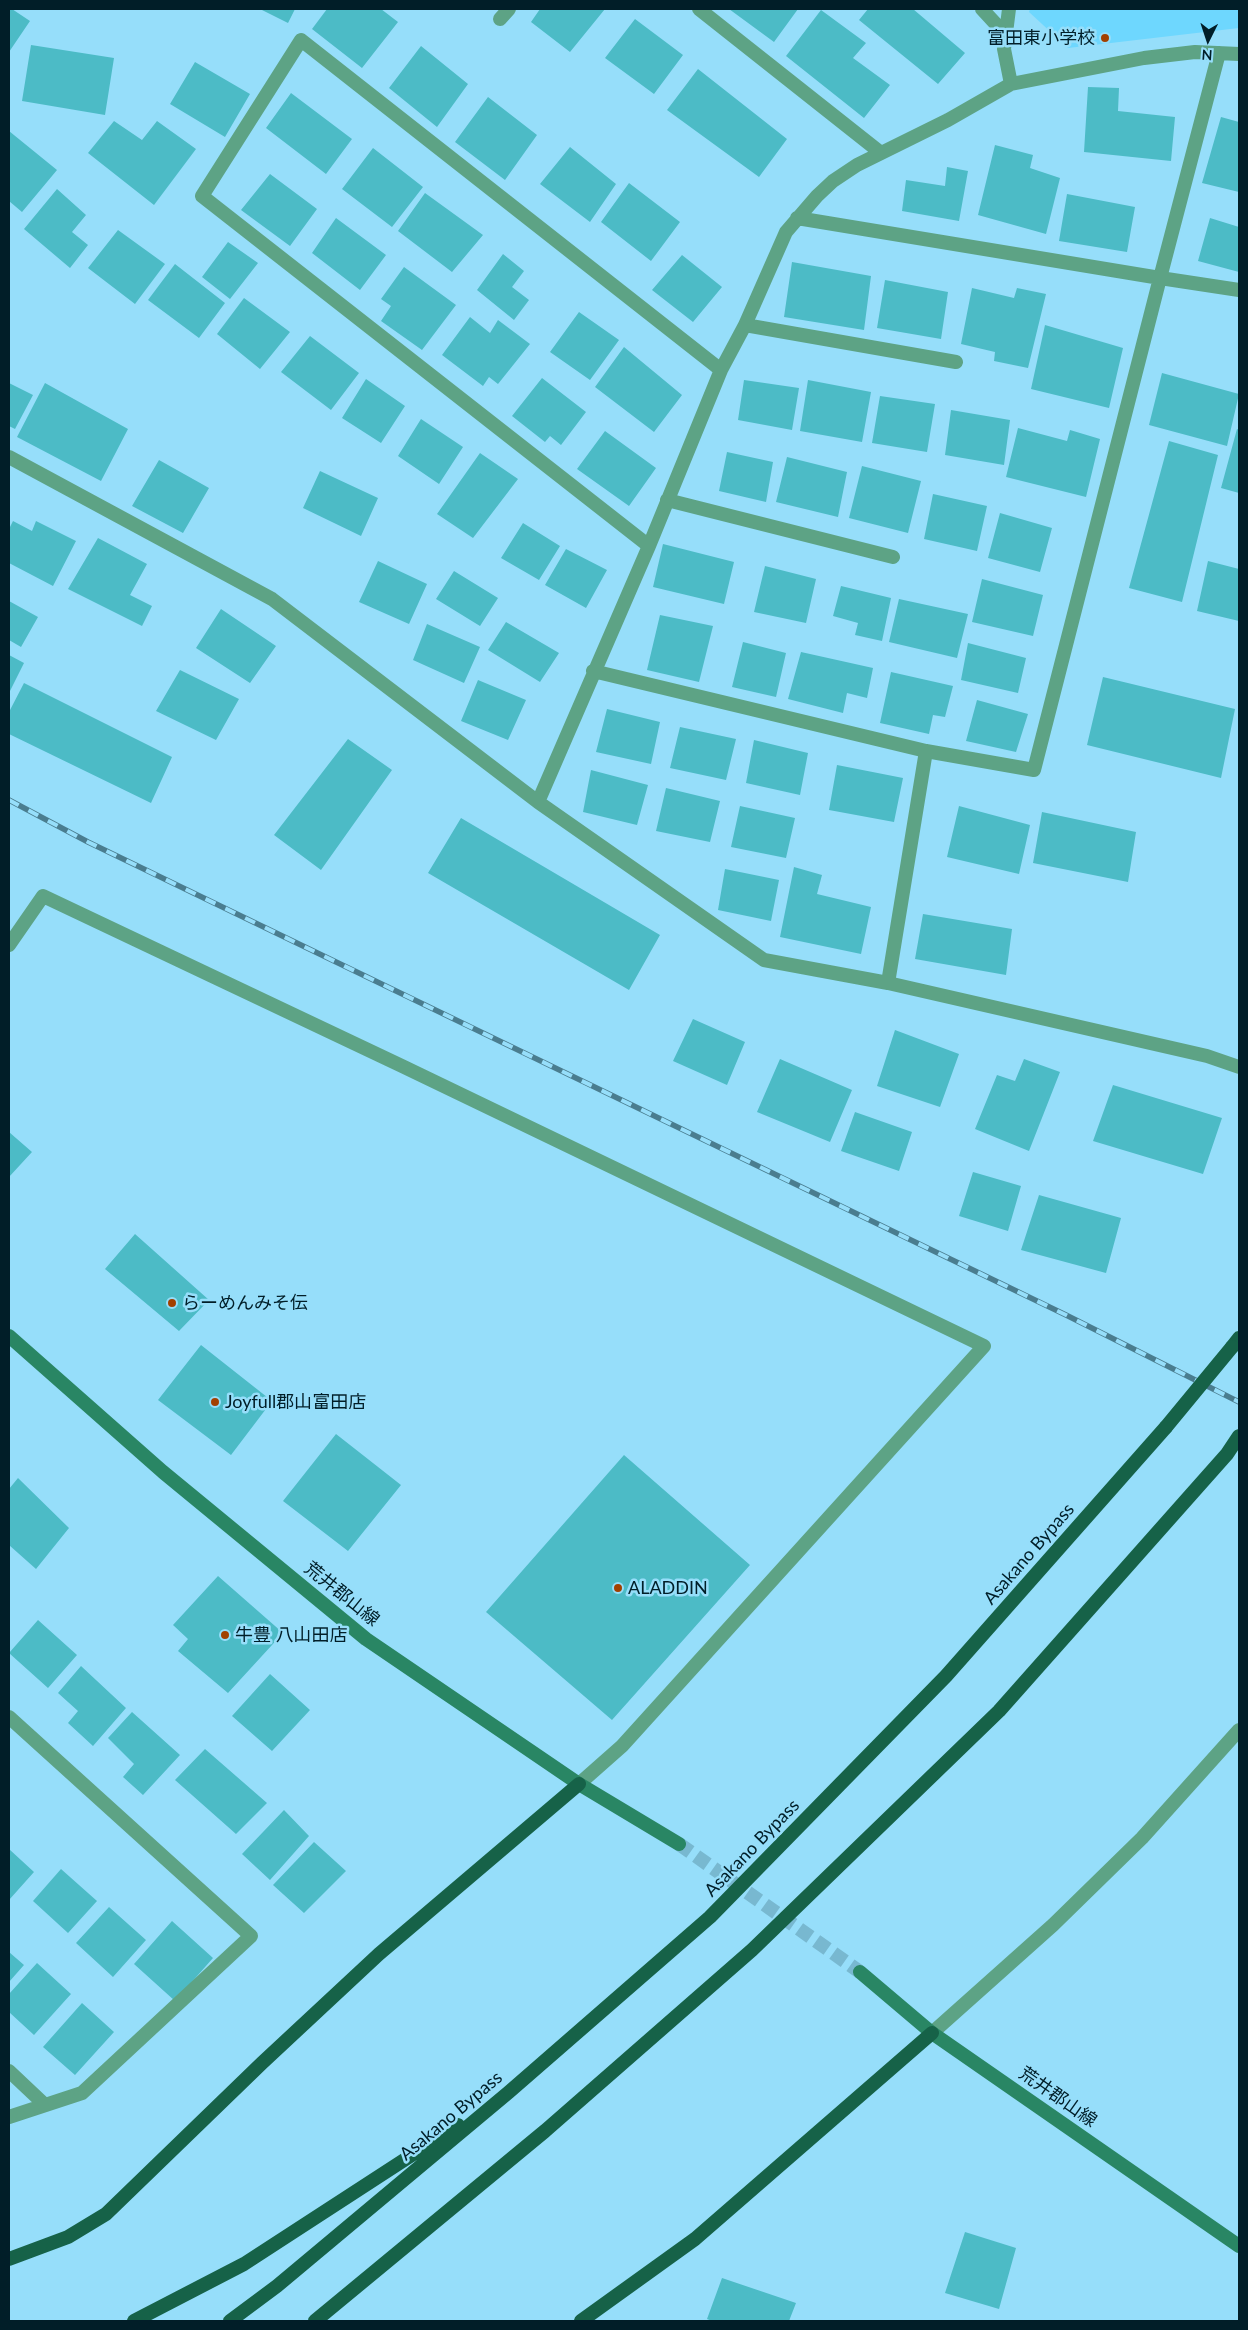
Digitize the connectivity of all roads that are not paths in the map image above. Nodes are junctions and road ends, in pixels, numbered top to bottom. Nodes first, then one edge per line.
1 (699, 9) edge
2 (982, 9) edge
3 (1009, 9) edge
4 (1006, 34) junction
5 (1219, 53) junction
6 (1239, 54) edge
7 (1011, 84) junction
8 (881, 153) junction
9 (797, 218) junction
10 (1160, 278) junction
11 (1239, 290) edge
12 (745, 325) junction
13 (956, 362) dead end
14 (721, 370) junction
15 (9, 457) edge
16 (667, 500) junction
17 (649, 546) junction
18 (893, 557) dead end
19 (593, 671) junction
20 (926, 751) junction
21 (538, 802) junction
22 (9, 945) edge
23 (888, 983) junction
24 (1239, 1067) edge
25 (9, 1336) edge
26 (1235, 1342) edge
27 (1239, 1436) edge
28 (9, 1717) edge
29 (1239, 1730) edge
30 (579, 1784) junction
31 (679, 1844) tunnel mouth
32 (860, 1972) tunnel mouth
33 (932, 2033) junction
34 (9, 2071) edge
35 (509, 2092) junction
36 (44, 2104) junction
37 (9, 2117) edge
38 (1239, 2246) edge
39 (9, 2259) edge
40 (134, 2321) edge
41 (230, 2321) edge
42 (316, 2321) edge
43 (581, 2321) edge

1 - 8 street
2 - 4 street
3 - 4 street
4 - 7 street
5 - 6 street
5 - 7 street
5 - 10 street
7 - 8 street
8 - 9 street
9 - 10 street
9 - 12 street
10 - 11 street
10 - 20 street
12 - 13 street
12 - 14 street
14 - 16 street
14 - 17 street
15 - 21 street
16 - 17 street
16 - 18 street
17 - 19 street
19 - 20 street
19 - 21 street
20 - 23 street
21 - 23 street
22 - 30 street
23 - 24 street
25 - 30 main road, 荒井郡山線
26 - 35 highway, Asakano Bypass, bridge
27 - 42 highway
28 - 36 street
29 - 33 street
30 - 31 main road, 荒井郡山線
30 - 39 highway
32 - 33 main road, 荒井郡山線
33 - 38 main road, 荒井郡山線
33 - 43 highway
34 - 36 street
35 - 40 highway
35 - 41 highway, Asakano Bypass
36 - 37 street

